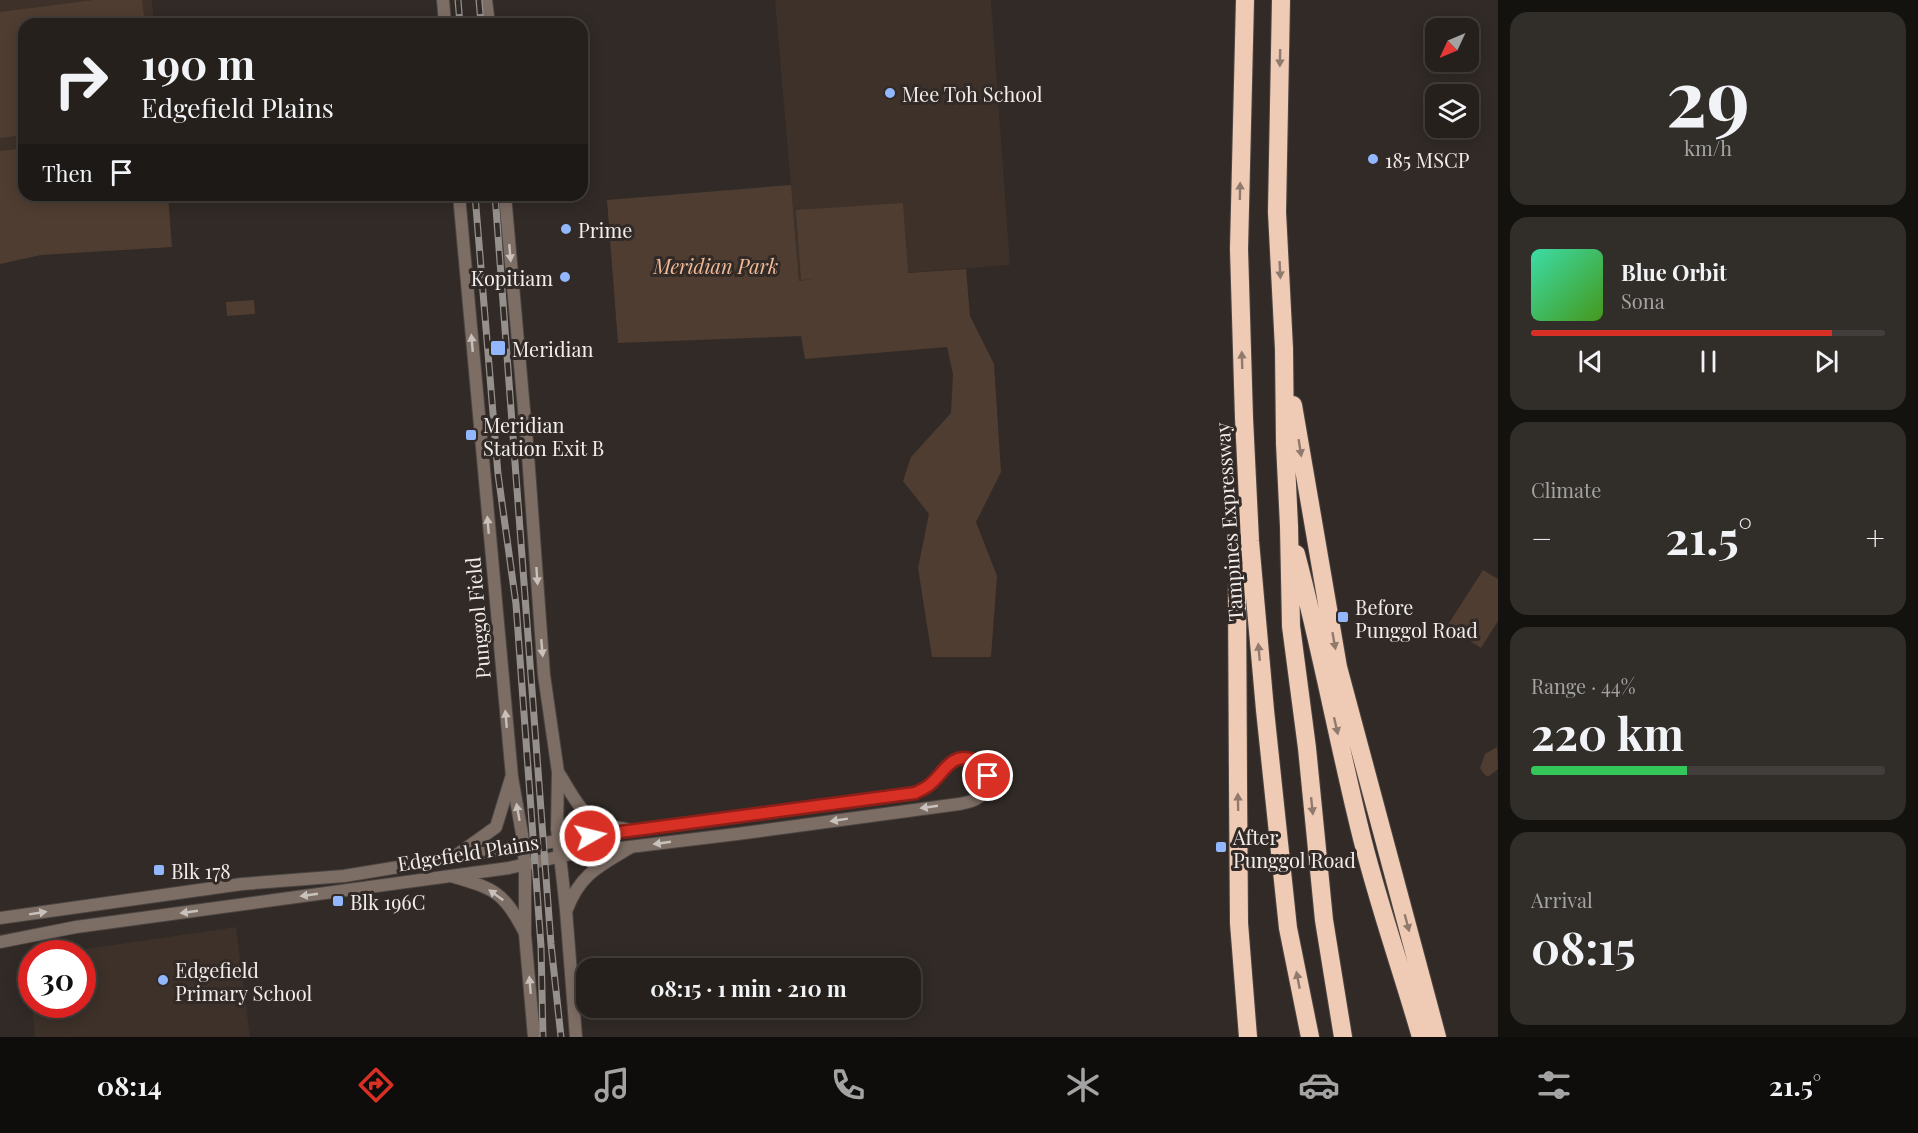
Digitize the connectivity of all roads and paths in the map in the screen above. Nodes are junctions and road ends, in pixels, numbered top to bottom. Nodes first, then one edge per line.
1 (443, 0) edge
2 (486, 0) edge
3 (1245, 0) edge
4 (1281, 0) edge
5 (444, 18) edge
6 (488, 18) edge
7 (460, 201) edge
8 (506, 201) edge
9 (1284, 349) junction
10 (1289, 526) junction
11 (1250, 541) junction
12 (558, 772) junction
13 (512, 777) junction
14 (631, 830) junction
15 (558, 841) junction
16 (1387, 846) junction
17 (523, 847) junction
18 (631, 847) junction
19 (454, 857) junction
20 (560, 857) junction
21 (525, 865) junction
22 (451, 876) junction
23 (566, 910) junction
24 (0, 918) edge
25 (1388, 931) junction
26 (525, 934) junction
27 (0, 942) edge
28 (1404, 977) junction
29 (1430, 1011) junction
30 (534, 1037) edge
31 (576, 1037) edge
32 (1248, 1037) edge
33 (1310, 1037) edge
34 (1343, 1037) edge
35 (1421, 1037) edge
36 (1437, 1037) edge

1 - 5 street
2 - 6 street
11 -> 3 highway, Tampines Expressway
4 -> 9 highway
13 -> 7 street, Punggol Field
8 -> 12 street
9 - 10 highway
9 -> 16 highway
10 -> 25 highway
10 -> 34 highway
32 -> 11 highway
33 -> 11 highway, Tampines Expressway
12 - 14 street
12 - 15 street
17 -> 13 street, Punggol Field
13 - 19 street
14 - 15 street, Edgefield Plains
14 -> 18 street, Edgefield Plains
15 - 17 street, Edgefield Plains
15 - 20 street
16 - 25 highway
16 -> 29 highway
17 - 19 street, Edgefield Plains
17 - 21 street, Punggol Field
18 - 20 street, Edgefield Plains
18 - 23 street
24 -> 19 street, Edgefield Plains
20 - 21 street, Edgefield Plains
20 - 23 street
21 - 22 street, Edgefield Plains
21 - 26 street, Punggol Field
26 -> 22 street
22 -> 27 street, Edgefield Plains
23 - 31 street
25 - 28 highway
30 -> 26 street, Punggol Field
28 - 29 highway
28 - 35 highway
29 - 36 highway

